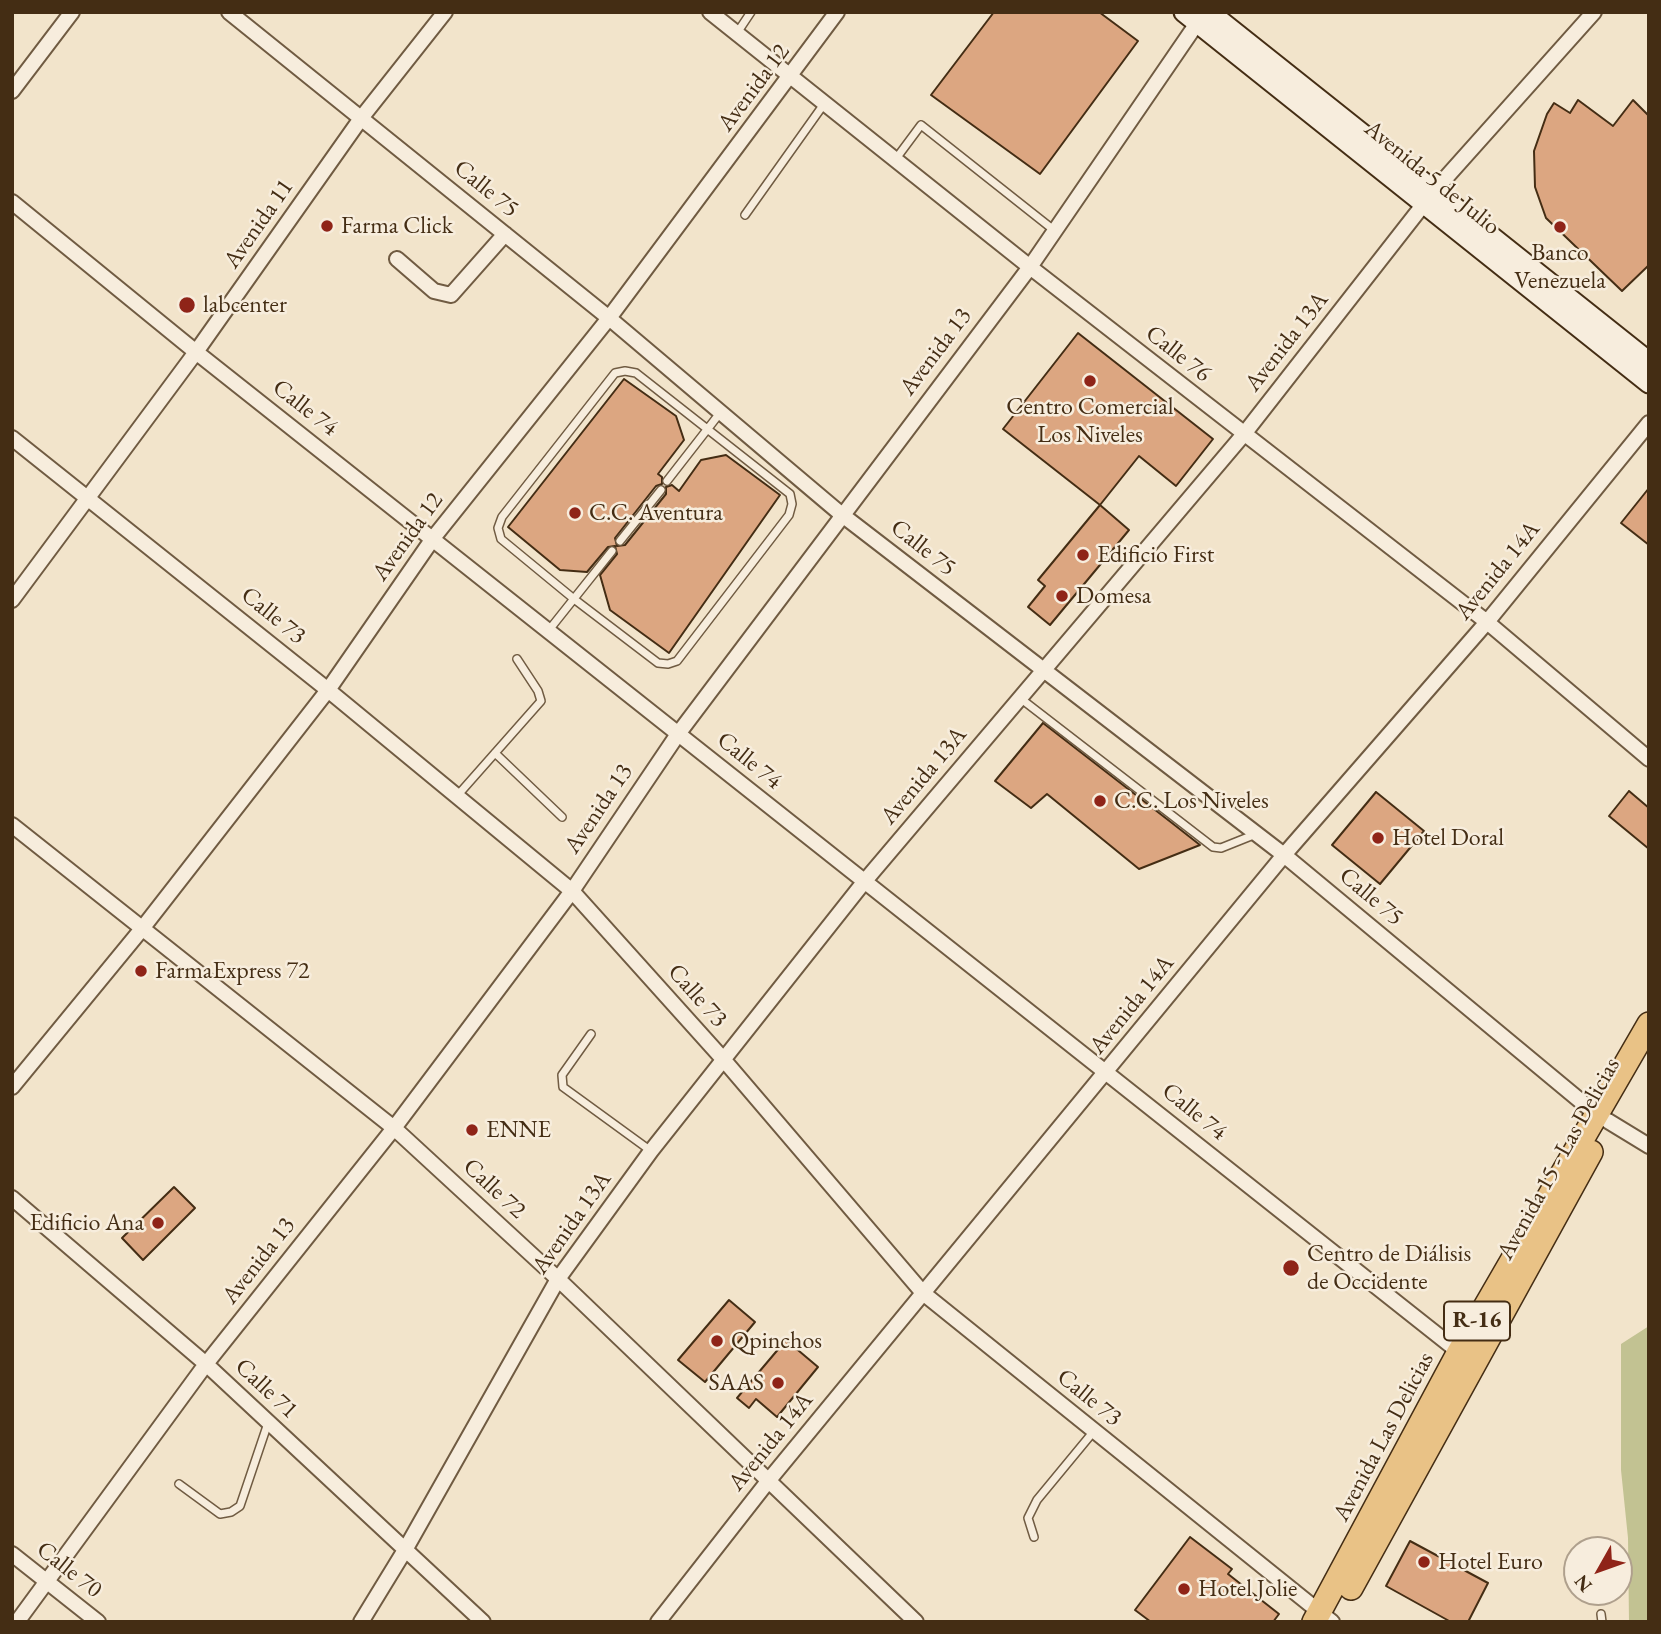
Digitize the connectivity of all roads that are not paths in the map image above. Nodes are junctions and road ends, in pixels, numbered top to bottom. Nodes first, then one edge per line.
1 (72, 12) edge
2 (229, 12) edge
3 (444, 12) edge
4 (710, 12) edge
5 (751, 12) edge
6 (837, 12) edge
7 (1594, 12) edge
8 (1199, 15) edge
9 (737, 34) junction
10 (792, 77) junction
11 (12, 91) edge
12 (824, 103) junction
13 (362, 117) junction
14 (895, 160) junction
15 (1429, 197) junction
16 (12, 202) edge
17 (745, 215) dead end
18 (1055, 231) junction
19 (505, 234) junction
20 (397, 259) dead end
21 (1030, 267) junction
22 (609, 318) junction
23 (196, 352) junction
24 (1649, 362) edge
25 (1649, 383) edge
26 (721, 412) junction
27 (1649, 423) edge
28 (708, 429) junction
29 (1244, 434) junction
30 (12, 439) edge
31 (667, 481) dead end
32 (661, 490) dead end
33 (90, 497) junction
34 (841, 514) junction
35 (433, 537) junction
36 (620, 541) dead end
37 (612, 551) dead end
38 (575, 599) junction
39 (12, 600) edge
40 (1487, 622) junction
41 (549, 630) junction
42 (517, 659) dead end
43 (1044, 670) junction
44 (328, 690) junction
45 (1020, 698) junction
46 (678, 734) junction
47 (495, 753) junction
48 (1649, 759) edge
49 (457, 796) junction
50 (562, 817) dead end
51 (12, 825) edge
52 (1257, 833) junction
53 (1284, 855) junction
54 (864, 882) junction
55 (572, 891) junction
56 (141, 930) junction
57 (1649, 1024) edge
58 (591, 1034) dead end
59 (1649, 1052) edge
60 (723, 1059) junction
61 (1107, 1072) junction
62 (12, 1087) edge
63 (1602, 1117) junction
64 (394, 1128) junction
65 (1649, 1146) edge
66 (651, 1151) junction
67 (12, 1198) edge
68 (558, 1279) junction
69 (923, 1293) junction
70 (1459, 1352) junction
71 (206, 1364) junction
72 (268, 1422) junction
73 (1094, 1431) junction
74 (769, 1480) junction
75 (179, 1484) dead end
76 (1034, 1537) dead end
77 (405, 1550) junction
78 (12, 1554) edge
79 (45, 1581) junction
80 (1324, 1619) edge
81 (17, 1622) edge
82 (98, 1622) edge
83 (361, 1622) edge
84 (482, 1622) edge
85 (658, 1622) edge
86 (916, 1622) edge

1 - 11 street
2 - 13 street, Calle 75
3 - 13 street, Avenida 11
4 - 9 street, Calle 76
5 - 9 lane
6 - 10 street, Avenida 12
7 - 15 street, Avenida 13A
8 - 15 main road, Avenida 5 de Julio
8 - 18 street, Avenida 13
9 - 10 street, Calle 76
10 - 12 street, Calle 76
10 - 22 street, Avenida 12
12 - 14 street, Calle 76
12 - 17 lane
13 - 19 street, Calle 75
13 - 23 street, Avenida 11
14 - 18 lane
14 - 21 street, Calle 76
15 - 24 main road, Avenida 5 de Julio
15 - 25 main road, Avenida 5 de Julio
15 - 29 street, Avenida 13A
16 - 23 street, Calle 74
18 - 21 street, Avenida 13
19 - 20 street
19 - 22 street, Calle 75
21 - 29 street, Calle 76
21 - 34 street, Avenida 13
22 - 26 street, Calle 75
22 - 35 street, Avenida 12
23 - 33 street, Avenida 11
23 - 35 street, Calle 74
26 - 28 lane
26 - 34 street, Calle 75
27 - 40 street, Avenida 14A
28 - 31 lane
28 - 38 lane
28 - 38 lane
29 - 40 street, Calle 76
29 - 43 street, Avenida 13A
30 - 33 street, Calle 73
32 - 36 lane
33 - 39 street, Avenida 11
33 - 44 street, Calle 73
34 - 43 street, Calle 75
34 - 46 street, Avenida 13
35 - 41 street, Calle 74
35 - 44 street, Avenida 12
37 - 38 lane
38 - 41 lane
40 - 48 street, Calle 76
40 - 53 street, Avenida 14A
41 - 46 street, Calle 74
42 - 47 lane
43 - 45 street, Avenida 13A
43 - 52 street, Calle 75
44 - 49 street, Calle 73
44 - 56 street, Avenida 12
45 - 52 lane
45 - 54 street, Avenida 13A
46 - 54 street, Calle 74
46 - 55 street, Avenida 13
47 - 49 lane
47 - 50 lane
49 - 55 street, Calle 73
51 - 56 street, Calle 72
52 - 53 street, Calle 75
53 - 61 street, Avenida 14A
53 - 63 street, Calle 75
54 - 60 street, Avenida 13A
54 - 61 street, Calle 74
55 - 60 street, Calle 73
55 - 64 street, Avenida 13
56 - 62 street, Avenida 12
56 - 64 street, Calle 72
57 - 63 main road, Avenida Las Delicias / R-16
58 - 66 lane
59 - 63 main road, Avenida 15 - Las Delicias / R-16
60 - 66 street, Avenida 13A
60 - 69 street, Calle 73
61 - 69 street, Avenida 14A
61 - 70 street, Calle 74
63 - 65 street, Calle 75
63 - 70 main road, Avenida Las Delicias / R-16
63 - 80 main road, Avenida 15 - Las Delicias / R-16
64 - 68 street, Calle 72
64 - 71 street, Avenida 13
66 - 68 street, Avenida 13A
67 - 71 street, Calle 71
68 - 74 street, Calle 72
68 - 77 street, Avenida 13A
69 - 73 street, Calle 73
69 - 74 street, Avenida 14A
70 - 80 main road, Avenida Las Delicias / R-16
71 - 72 street, Calle 71
71 - 79 street, Avenida 13
72 - 75 lane
72 - 77 street, Calle 71
73 - 76 lane
73 - 80 street, Calle 73
74 - 85 street, Avenida 14A
74 - 86 street, Calle 72
77 - 83 street, Avenida 13A
77 - 84 street, Calle 71
78 - 79 street, Calle 70
79 - 81 street, Avenida 13
79 - 82 street, Calle 70

